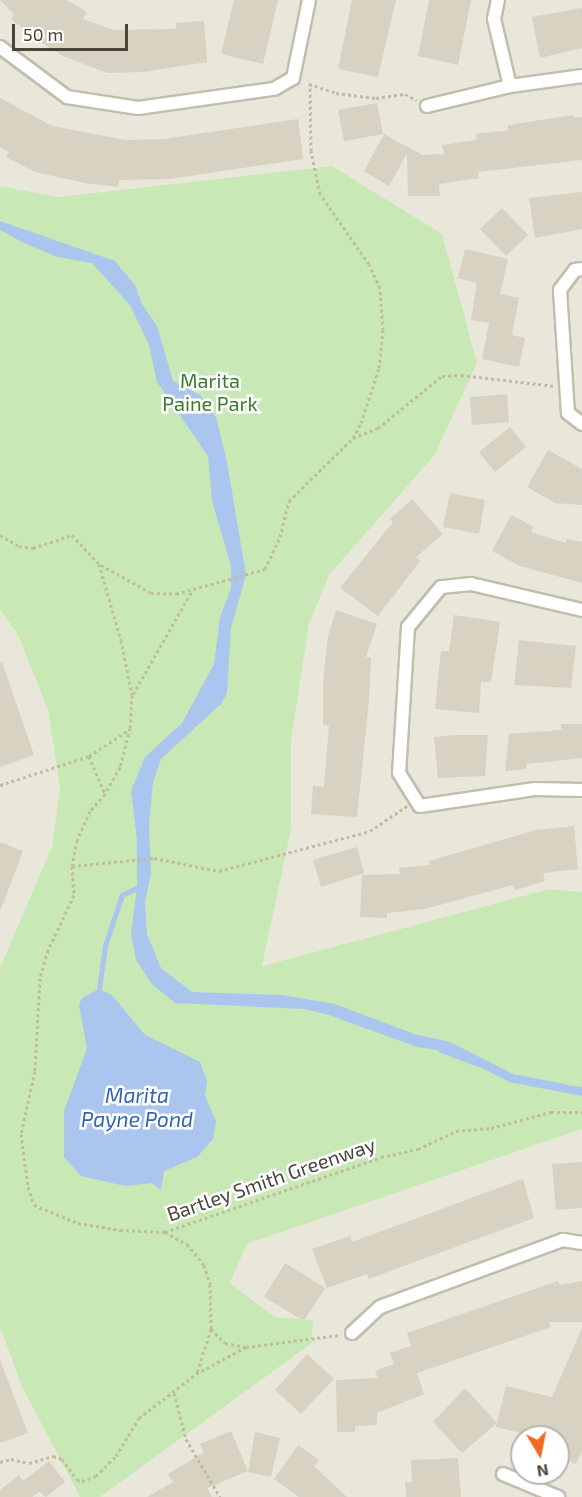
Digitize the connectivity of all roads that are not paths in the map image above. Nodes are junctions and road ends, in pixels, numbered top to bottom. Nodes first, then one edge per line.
1 (309, 0) edge
2 (498, 0) edge
3 (0, 47) edge
4 (582, 76) edge
5 (510, 86) junction
6 (426, 106) road end
7 (582, 269) edge
8 (582, 424) edge
9 (582, 610) edge
10 (582, 789) edge
11 (582, 1243) edge
12 (352, 1333) road end
13 (503, 1474) dead end
14 (558, 1497) edge

1 - 3 street
2 - 5 street
4 - 5 street
5 - 6 street
7 - 8 street
9 - 10 street
11 - 12 street
13 - 14 street

